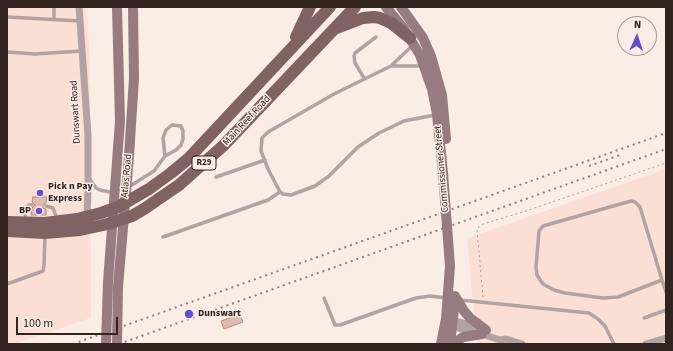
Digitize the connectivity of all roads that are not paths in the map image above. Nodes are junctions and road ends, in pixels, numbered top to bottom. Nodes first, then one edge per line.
1 (54, 7) edge
2 (79, 7) edge
3 (117, 7) edge
4 (133, 7) edge
5 (310, 7) edge
6 (330, 7) edge
7 (355, 7) edge
8 (386, 7) edge
9 (401, 7) edge
10 (7, 17) edge
11 (54, 20) junction
12 (80, 21) junction
13 (332, 31) junction
14 (376, 37) dead end
15 (412, 41) junction
16 (293, 46) junction
17 (82, 51) junction
18 (7, 52) edge
19 (391, 66) junction
20 (425, 66) junction
21 (364, 78) junction
22 (441, 114) junction
23 (165, 156) junction
24 (265, 160) junction
25 (216, 177) dead end
26 (88, 178) junction
27 (280, 192) junction
28 (32, 205) dead end
29 (46, 206) dead end
30 (87, 217) junction
31 (7, 222) edge
32 (25, 223) junction
33 (58, 227) junction
34 (45, 228) junction
35 (7, 231) edge
36 (163, 237) dead end
37 (662, 280) junction
38 (7, 284) edge
39 (666, 292) edge
40 (324, 298) dead end
41 (454, 298) junction
42 (666, 310) edge
43 (644, 318) dead end
44 (449, 323) junction
45 (484, 332) junction
46 (666, 338) edge
47 (106, 344) edge
48 (117, 344) edge
49 (441, 344) edge
50 (450, 344) edge
51 (453, 344) edge
52 (522, 344) edge
53 (614, 344) edge
54 (646, 344) edge

1 - 11 lane
2 - 12 street, Dunswart Road
3 - 47 main road, Atlas Road
4 - 48 main road, Atlas Road
5 - 16 main road
6 - 16 main road, Main Reef Road / R29
7 - 13 main road, Main Reef Road / R29
8 - 15 main road, Commissioner Street
9 - 22 main road, Commissioner Street
10 - 11 lane
11 - 12 lane
12 - 17 street, Dunswart Road
13 - 15 main road
13 - 33 main road, Main Reef Road / R29
14 - 21 lane
15 - 19 lane
15 - 20 main road, Commissioner Street
16 - 30 main road, Main Reef Road / R29
17 - 18 lane
17 - 26 street, Dunswart Road
19 - 20 lane
19 - 21 lane
20 - 22 main road, Commissioner Street
21 - 24 lane
22 - 27 lane
22 - 41 main road, Commissioner Street
23 - 23 lane
23 - 26 lane
24 - 25 lane
24 - 27 lane
26 - 30 street, Dunswart Road
27 - 36 lane
28 - 32 lane
29 - 33 lane
30 - 33 main road, Main Reef Road / R29
31 - 32 main road, Main Reef Road / R29
32 - 34 main road, Main Reef Road / R29
33 - 34 main road, Main Reef Road / R29
34 - 35 main road, Main Reef Road / R29
34 - 38 lane
37 - 37 lane
37 - 39 lane
40 - 53 lane
41 - 44 main road, Commissioner Street
41 - 45 main road
42 - 43 lane
44 - 45 street
44 - 49 main road, Commissioner Street
44 - 50 main road, Commissioner Street
45 - 51 main road
45 - 52 street
46 - 54 street

